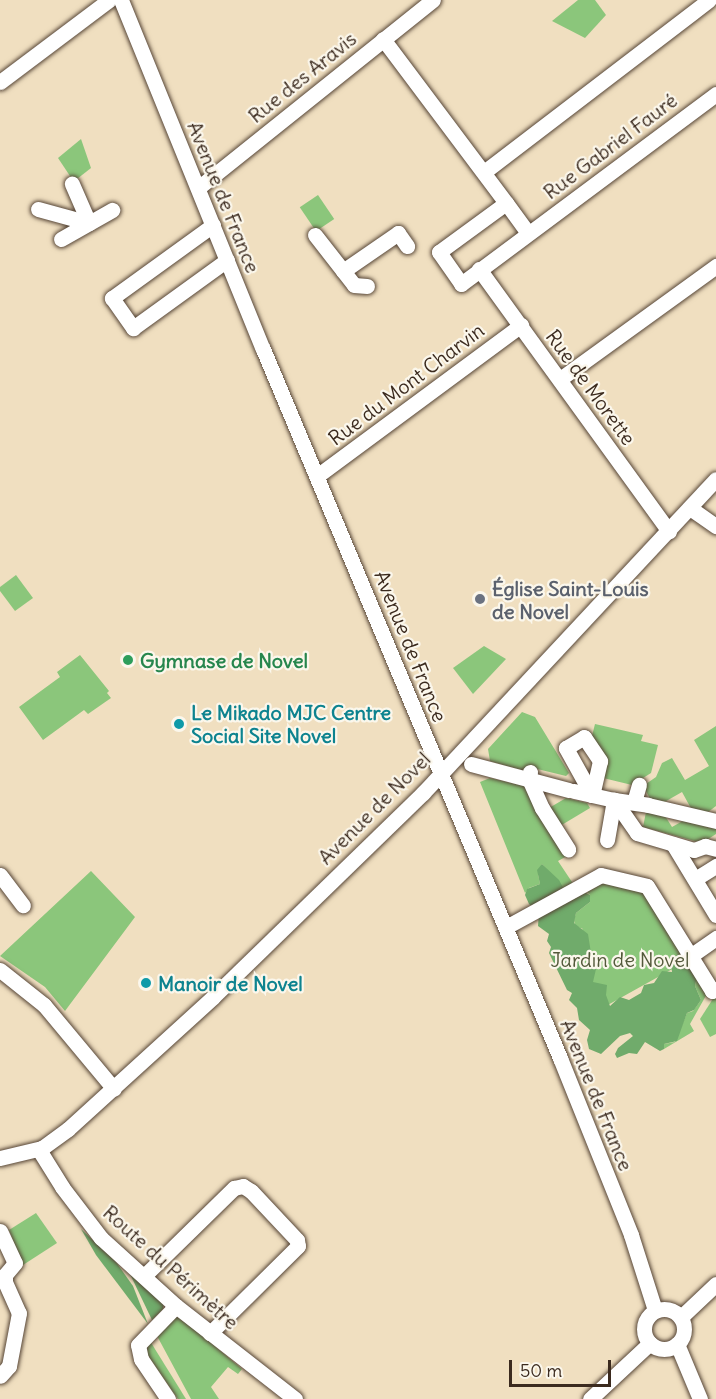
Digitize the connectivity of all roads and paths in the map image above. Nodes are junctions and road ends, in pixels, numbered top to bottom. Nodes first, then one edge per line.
1 (109, 0) edge
2 (121, 0) edge
3 (433, 0) edge
4 (709, 0) edge
5 (383, 39) junction
6 (0, 82) edge
7 (716, 94) edge
8 (484, 172) junction
9 (72, 184) dead end
10 (198, 188) junction
11 (506, 203) junction
12 (38, 209) dead end
13 (112, 210) dead end
14 (89, 223) junction
15 (213, 225) junction
16 (528, 233) junction
17 (315, 235) dead end
18 (61, 239) dead end
19 (407, 246) dead end
20 (227, 260) junction
21 (716, 266) edge
22 (479, 269) junction
23 (343, 272) junction
24 (367, 286) dead end
25 (521, 326) junction
26 (560, 379) junction
27 (317, 476) junction
28 (716, 479) edge
29 (690, 508) junction
30 (716, 526) edge
31 (669, 531) junction
32 (471, 764) dead end
33 (440, 774) junction
34 (529, 776) junction
35 (639, 785) dead end
36 (592, 795) junction
37 (614, 800) junction
38 (634, 802) junction
39 (713, 817) edge
40 (607, 840) dead end
41 (664, 844) junction
42 (568, 849) dead end
43 (716, 849) edge
44 (716, 866) edge
45 (688, 872) junction
46 (0, 875) edge
47 (23, 905) dead end
48 (716, 915) edge
49 (506, 927) junction
50 (713, 942) edge
51 (687, 957) junction
52 (0, 970) edge
53 (713, 991) edge
54 (114, 1089) junction
55 (42, 1148) junction
56 (0, 1158) edge
57 (0, 1231) edge
58 (144, 1276) junction
59 (716, 1284) edge
60 (176, 1306) junction
61 (656, 1311) junction
62 (681, 1317) junction
63 (210, 1333) junction
64 (650, 1343) junction
65 (677, 1344) junction
66 (0, 1376) edge
67 (168, 1399) edge
68 (295, 1399) edge
69 (590, 1399) edge
70 (700, 1399) edge

1 - 6 street
2 - 10 street, Avenue de France
3 - 5 street, Rue des Aravis
4 - 8 street
5 - 8 street
5 - 10 street, Rue des Aravis
7 - 16 street, Rue Gabriel Fauré
8 - 11 street
9 - 14 street
10 - 15 street, Avenue de France
11 - 16 street
11 - 22 street
12 - 14 street
13 - 14 street
14 - 18 street
15 - 20 street, Avenue de France
15 - 20 street
16 - 22 street
17 - 23 street
19 - 23 street
20 - 27 street, Avenue de France
21 - 26 street
22 - 25 street, Rue de Morette
23 - 24 street
25 - 26 street, Rue de Morette
25 - 27 street, Rue du Mont Charvin
26 - 31 street, Rue de Morette
27 - 33 street, Avenue de France
28 - 29 street, Avenue de Novel
29 - 30 street
29 - 31 street, Avenue de Novel
31 - 33 street, Avenue de Novel
32 - 34 street
33 - 49 street, Avenue de France
33 - 54 street, Avenue de Novel
34 - 36 street
34 - 42 street
35 - 38 street
36 - 36 street
36 - 37 street
37 - 38 street
37 - 40 street
37 - 41 street
38 - 39 street
41 - 43 street
41 - 45 street
44 - 45 street
45 - 48 street
46 - 47 street
49 - 51 street
49 - 61 street, Avenue de France
50 - 51 street
51 - 53 street
52 - 54 street
54 - 55 street, Avenue de Novel
55 - 56 street
55 - 58 street, Route du Périmètre
57 - 66 street
58 - 60 street, Route du Périmètre
58 - 63 street
59 - 62 street
60 - 63 street, Route du Périmètre
60 - 67 street
61 - 62 street
61 - 64 street
62 - 65 street
63 - 68 street, Route du Périmètre
64 - 65 street
64 - 69 street
65 - 70 street

